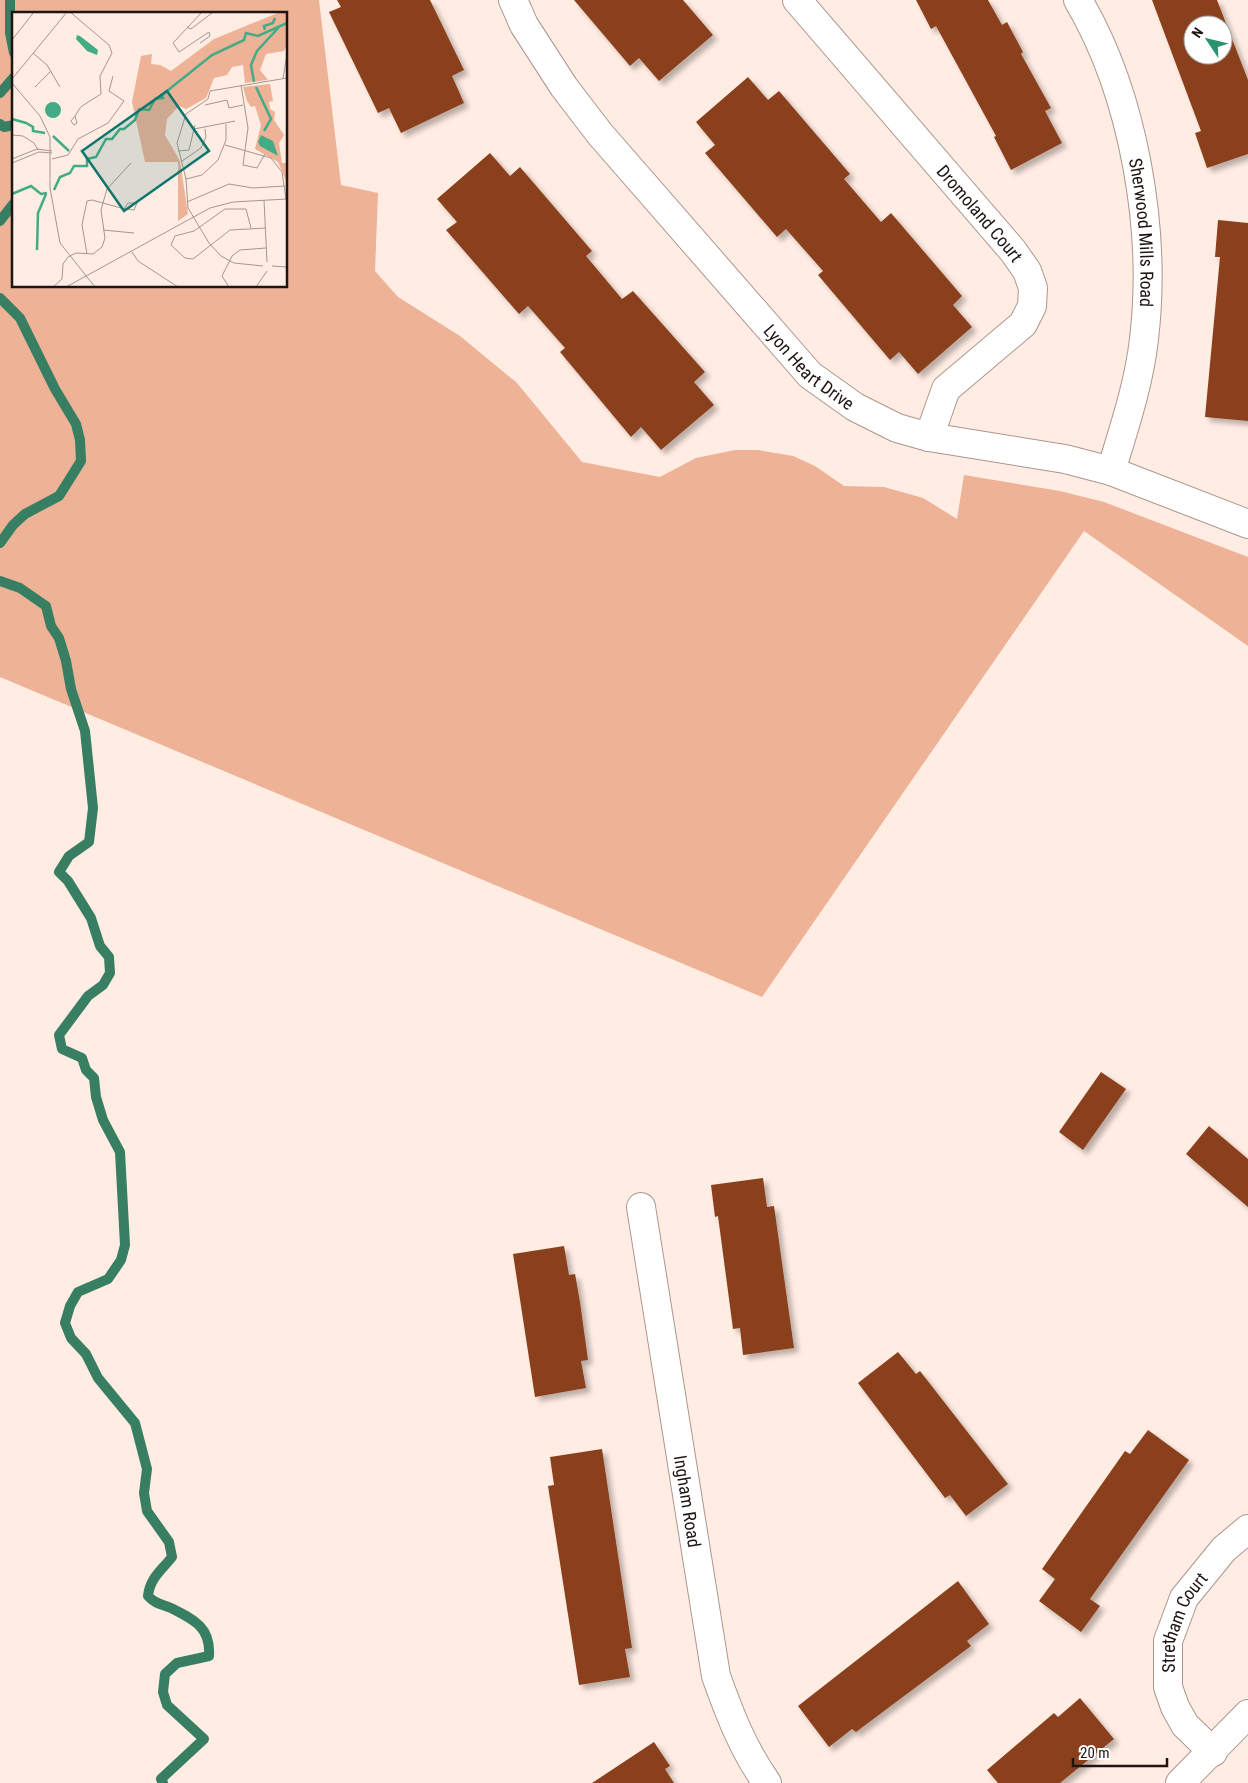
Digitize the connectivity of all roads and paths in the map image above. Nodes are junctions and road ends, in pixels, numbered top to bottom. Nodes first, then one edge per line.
1 (513, 0) edge
2 (797, 0) edge
3 (1078, 0) edge
4 (929, 437) junction
5 (1111, 471) junction
6 (1248, 524) edge
7 (641, 1208) dead end
8 (1248, 1529) edge
9 (1248, 1714) edge
10 (1213, 1752) junction
11 (767, 1783) edge
12 (1180, 1783) edge

1 - 4 street, Lyon Heart Drive
2 - 4 street, Dromoland Court
3 - 5 street, Sherwood Mills Road
4 - 5 street, Lyon Heart Drive
5 - 6 street, Lyon Heart Drive
7 - 11 street, Ingham Road
8 - 10 street, Stretham Court
9 - 10 street
10 - 12 street

